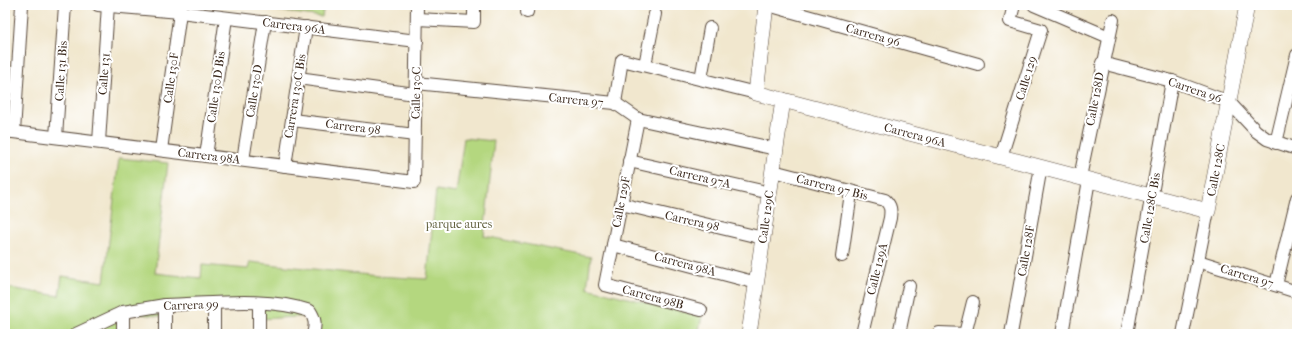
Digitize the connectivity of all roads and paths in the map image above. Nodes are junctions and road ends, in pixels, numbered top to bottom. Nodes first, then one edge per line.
1 (22, 5) edge
2 (65, 5) edge
3 (105, 5) edge
4 (417, 5) edge
5 (474, 5) edge
6 (767, 5) edge
7 (1014, 5) edge
8 (1034, 5) edge
9 (1247, 5) edge
10 (181, 9) edge
11 (655, 14) dead end
12 (226, 18) junction
13 (417, 19) junction
14 (1113, 20) dead end
15 (265, 22) junction
16 (306, 27) junction
17 (710, 28) dead end
18 (1109, 37) junction
19 (417, 41) junction
20 (1297, 55) edge
21 (1102, 63) junction
22 (978, 64) dead end
23 (645, 65) junction
24 (298, 78) junction
25 (701, 80) junction
26 (1172, 81) junction
27 (416, 89) junction
28 (756, 93) junction
29 (783, 100) junction
30 (1229, 102) junction
31 (615, 103) junction
32 (638, 119) junction
33 (292, 120) junction
34 (10, 131) edge
35 (415, 135) junction
36 (56, 137) junction
37 (99, 142) junction
38 (1276, 143) junction
39 (776, 149) junction
40 (1297, 149) edge
41 (161, 150) junction
42 (206, 156) junction
43 (1001, 157) junction
44 (243, 160) junction
45 (629, 161) junction
46 (285, 166) junction
47 (1041, 167) junction
48 (773, 171) junction
49 (1084, 179) junction
50 (414, 182) joint
51 (770, 193) junction
52 (851, 193) junction
53 (1152, 196) junction
54 (1297, 198) edge
55 (621, 204) junction
56 (889, 205) joint
57 (1208, 211) junction
58 (763, 238) junction
59 (613, 245) junction
60 (842, 256) dead end
61 (1198, 260) junction
62 (756, 282) junction
63 (605, 285) joint
64 (1276, 285) junction
65 (910, 286) dead end
66 (1297, 292) edge
67 (973, 302) dead end
68 (259, 303) junction
69 (214, 304) junction
70 (166, 305) junction
71 (701, 310) dead end
72 (123, 312) junction
73 (939, 333) edge
74 (76, 334) edge
75 (123, 334) edge
76 (166, 334) edge
77 (214, 334) edge
78 (259, 334) edge
79 (313, 334) edge
80 (749, 334) edge
81 (862, 334) edge
82 (899, 334) edge
83 (965, 334) edge
84 (1011, 334) edge
85 (1062, 334) edge
86 (1127, 334) edge
87 (1184, 334) edge

1 - 34 street
2 - 36 street, Calle 131 Bis
3 - 10 street, Carrera 96A
3 - 37 street, Calle 131
4 - 13 street, Calle 130C
5 - 13 street
6 - 22 street, Carrera 96
6 - 28 street
7 - 43 street, Calle 129
8 - 18 street
9 - 30 street, Calle 128C
10 - 12 street, Carrera 96A
10 - 41 street, Calle 130F
11 - 23 street
12 - 15 street, Carrera 96A
12 - 42 street, Calle 130D Bis
13 - 19 street, Calle 130C
14 - 18 street, Calle 128D
15 - 16 street, Carrera 96A
15 - 44 street, Calle 130D
16 - 19 street, Carrera 96A
16 - 24 street, Carrera 130C Bis
17 - 25 street
18 - 21 street, Calle 128D
19 - 27 street, Calle 130C
20 - 38 street
21 - 26 street, Carrera 96
21 - 49 street, Calle 128D
23 - 25 street, Carrera 96A
23 - 31 street, Carrera 96A
24 - 27 street, Carrera 97
24 - 33 street, Carrera 130C Bis
25 - 28 street, Carrera 96A
26 - 30 street, Carrera 96
26 - 53 street, Calle 128C Bis
27 - 31 street, Carrera 97
27 - 35 street, Calle 130C
28 - 29 street, Carrera 96A
29 - 39 street, Calle 129C
29 - 43 street, Carrera 96A
30 - 38 street, Carrera 96
30 - 57 street, Calle 128C
31 - 32 street, Carrera 97
32 - 39 street, Carrera 97
32 - 45 street, Calle 129F
33 - 35 street, Carrera 98
33 - 46 street, Carrera 130C Bis
34 - 36 street, Carrera 98A
35 - 50 street, Calle 130C
36 - 37 street, Carrera 98A
37 - 41 street, Carrera 98A
38 - 40 street, Carrera 96
39 - 48 street, Calle 129C
41 - 42 street, Carrera 98A
42 - 44 street, Carrera 98A
43 - 47 street, Carrera 96A
44 - 46 street, Carrera 98A
45 - 51 street, Carrera 97A
45 - 55 street, Calle 129F
46 - 50 street, Carrera 98A
47 - 49 street, Carrera 96A
47 - 84 street, Calle 128F
48 - 51 street, Calle 129C
48 - 52 street, Carrera 97 Bis
49 - 53 street, Carrera 96A
49 - 85 street, Calle 128D
51 - 58 street, Calle 129C
52 - 56 street, Carrera 97 Bis
52 - 60 street
53 - 57 street, Carrera 96A
53 - 86 street, Calle 128C Bis
54 - 64 street
55 - 58 street, Carrera 98
55 - 59 street, Calle 129F
56 - 81 street, Calle 129A
57 - 61 street, Calle 128C
58 - 62 street, Calle 129C
59 - 62 street, Carrera 98A
59 - 63 street, Calle 129F
61 - 64 street, Carrera 97
61 - 87 street, Calle 128C
62 - 80 street, Calle 129C
63 - 71 street, Carrera 98B
64 - 66 street, Carrera 97
65 - 82 street
67 - 83 street
68 - 69 street, Carrera 99
68 - 78 street
68 - 79 street, Carrera 99
69 - 70 street, Carrera 99
69 - 77 street
70 - 72 street, Carrera 99
70 - 76 street
72 - 74 street, Carrera 99
72 - 75 street
73 - 83 street

